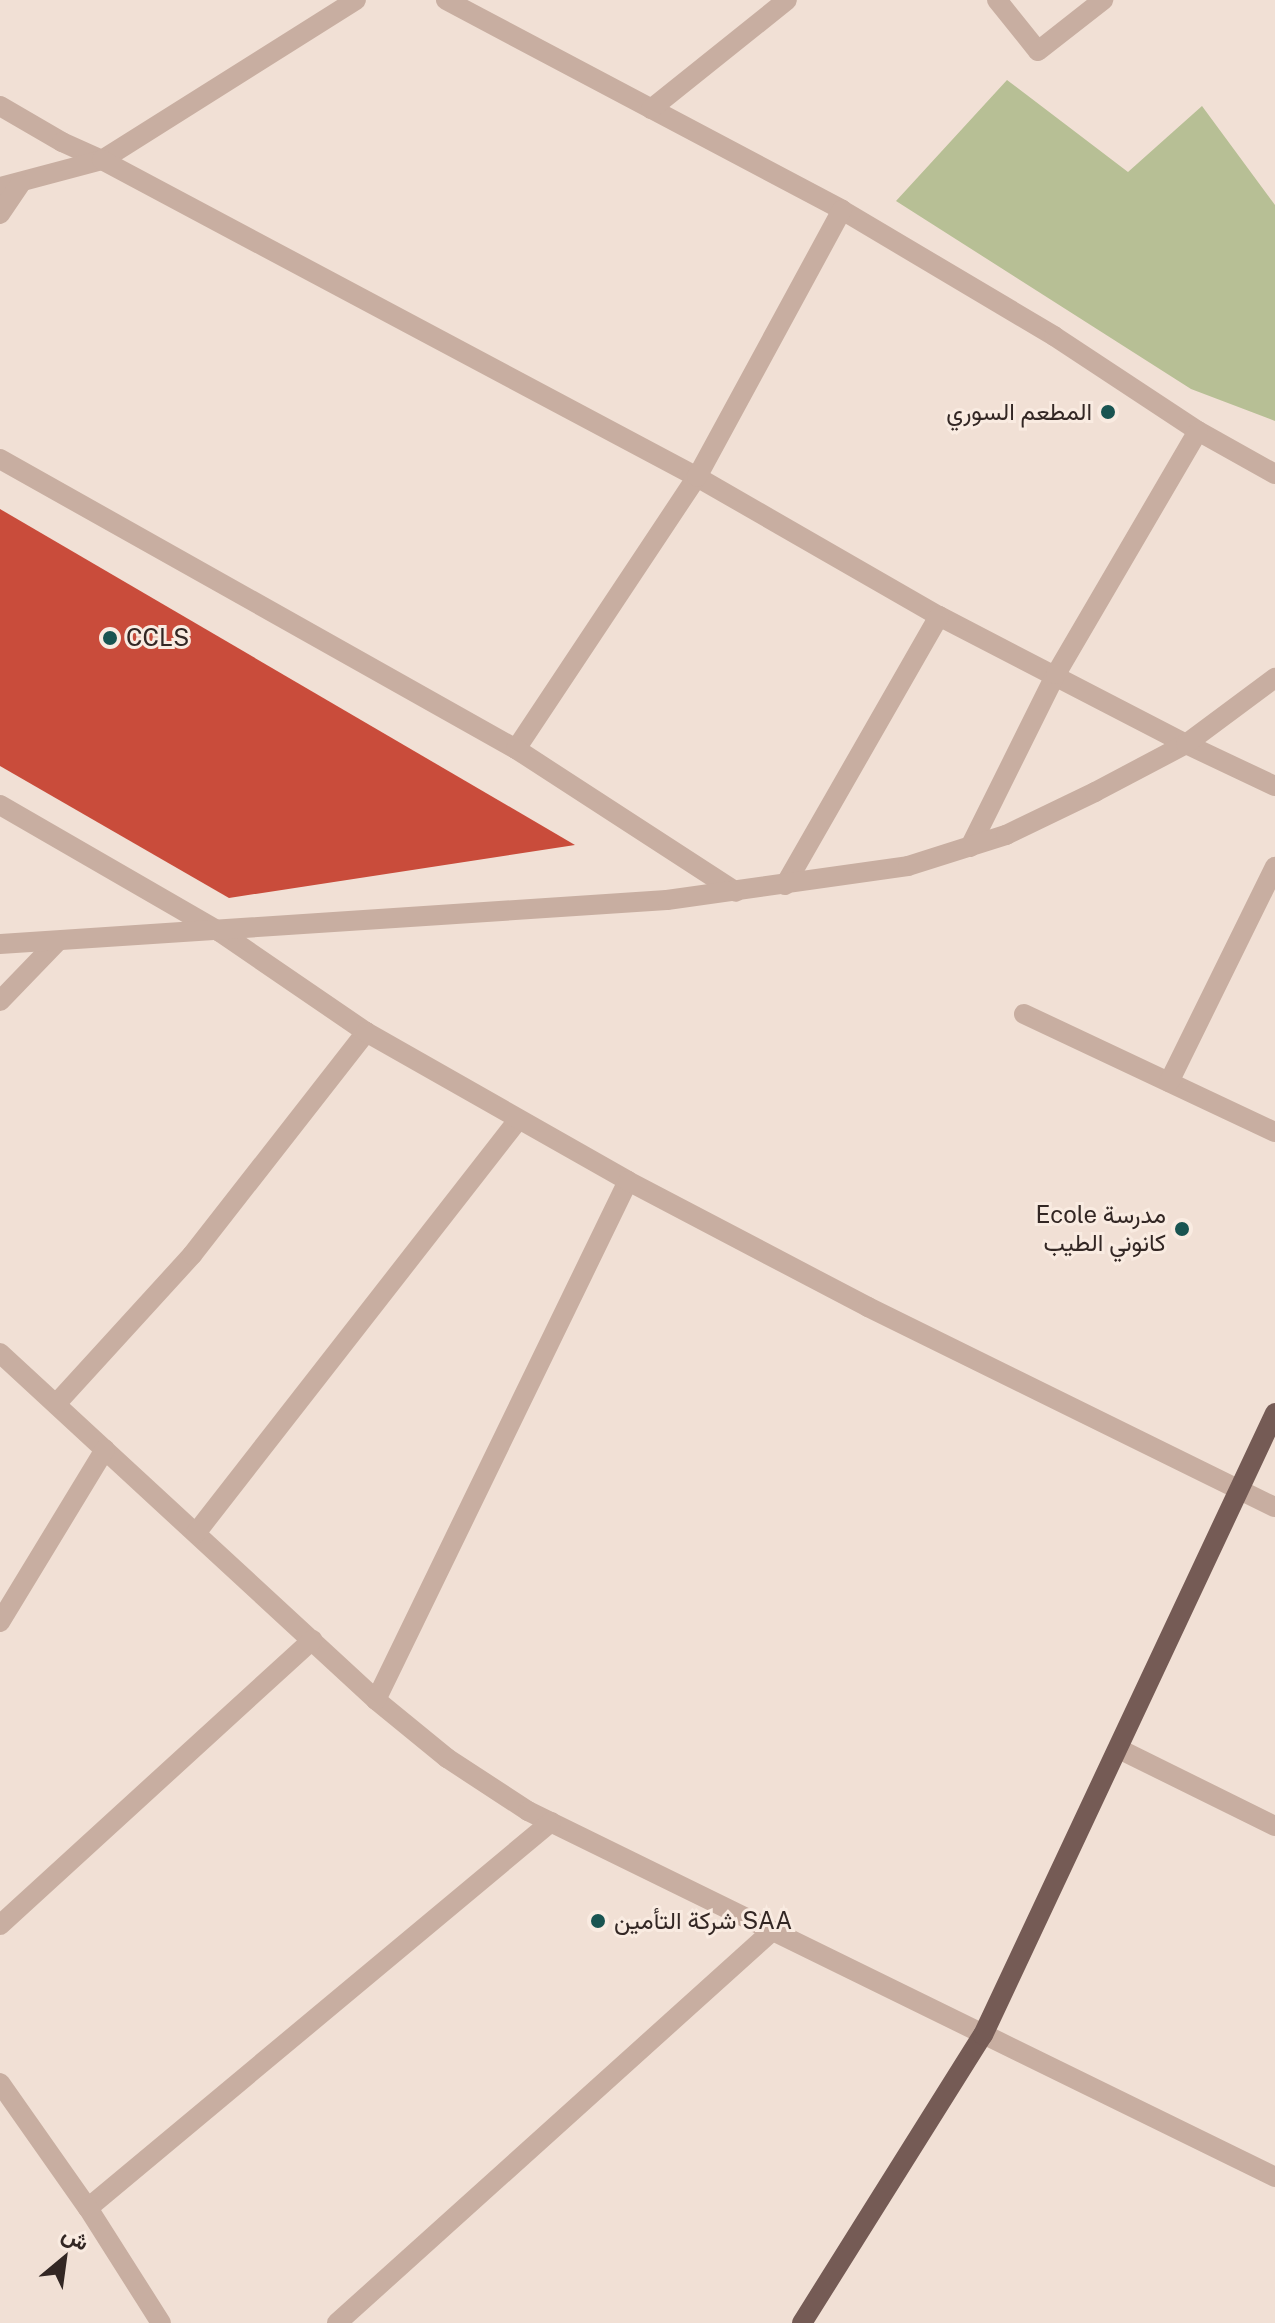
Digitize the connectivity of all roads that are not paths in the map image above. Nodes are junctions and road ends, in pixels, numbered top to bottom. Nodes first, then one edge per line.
1 (356, 0) edge
2 (446, 0) edge
3 (787, 0) edge
4 (997, 0) edge
5 (1103, 0) edge
6 (0, 106) edge
7 (651, 109) junction
8 (102, 160) junction
9 (10, 185) edge
10 (842, 210) junction
11 (0, 214) edge
12 (1198, 431) junction
13 (0, 459) edge
14 (1275, 474) edge
15 (697, 477) junction
16 (939, 616) junction
17 (1056, 674) junction
18 (1275, 678) edge
19 (1186, 744) junction
20 (516, 749) junction
21 (1275, 786) edge
22 (0, 805) edge
23 (970, 847) junction
24 (1275, 867) edge
25 (785, 885) junction
26 (736, 892) junction
27 (220, 932) junction
28 (58, 941) junction
29 (0, 944) edge
30 (0, 1001) edge
31 (1024, 1014) dead end
32 (366, 1032) junction
33 (1169, 1082) junction
34 (518, 1120) junction
35 (1275, 1132) edge
36 (628, 1181) junction
37 (0, 1353) edge
38 (56, 1404) junction
39 (1275, 1413) edge
40 (105, 1449) junction
41 (1238, 1490) junction
42 (1275, 1507) edge
43 (196, 1533) junction
44 (0, 1622) edge
45 (312, 1640) junction
46 (376, 1700) junction
47 (1119, 1749) junction
48 (551, 1822) junction
49 (1275, 1826) edge
50 (0, 1925) edge
51 (772, 1931) junction
52 (983, 2035) junction
53 (0, 2083) edge
54 (1275, 2177) edge
55 (88, 2208) junction
56 (161, 2323) edge
57 (337, 2323) edge
58 (802, 2323) edge

1 - 8 street
2 - 7 street
3 - 7 street
4 - 5 street
6 - 8 street
7 - 10 street
8 - 9 street
8 - 15 street
9 - 11 street
10 - 12 street
10 - 15 street
12 - 14 street
12 - 17 street
13 - 20 street
15 - 16 street
15 - 20 street
16 - 17 street
16 - 25 street
17 - 19 street
17 - 23 street
18 - 19 street
19 - 21 street
19 - 23 street
20 - 26 street
22 - 27 street
23 - 25 street
24 - 33 street
25 - 26 street
26 - 27 street
27 - 28 street
27 - 32 street
28 - 29 street
28 - 30 street
31 - 33 street
32 - 34 street
32 - 38 street
33 - 35 street
34 - 36 street
34 - 43 street
36 - 41 street
36 - 46 street
37 - 38 street
38 - 40 street
39 - 41 main road
40 - 43 street
40 - 44 street
41 - 42 street
41 - 47 main road
43 - 45 street
45 - 46 street
45 - 50 street
46 - 48 street
47 - 49 street
47 - 52 main road
48 - 51 street
48 - 55 street
51 - 52 street
51 - 57 street
52 - 54 street
52 - 58 main road
53 - 55 street
55 - 56 street

